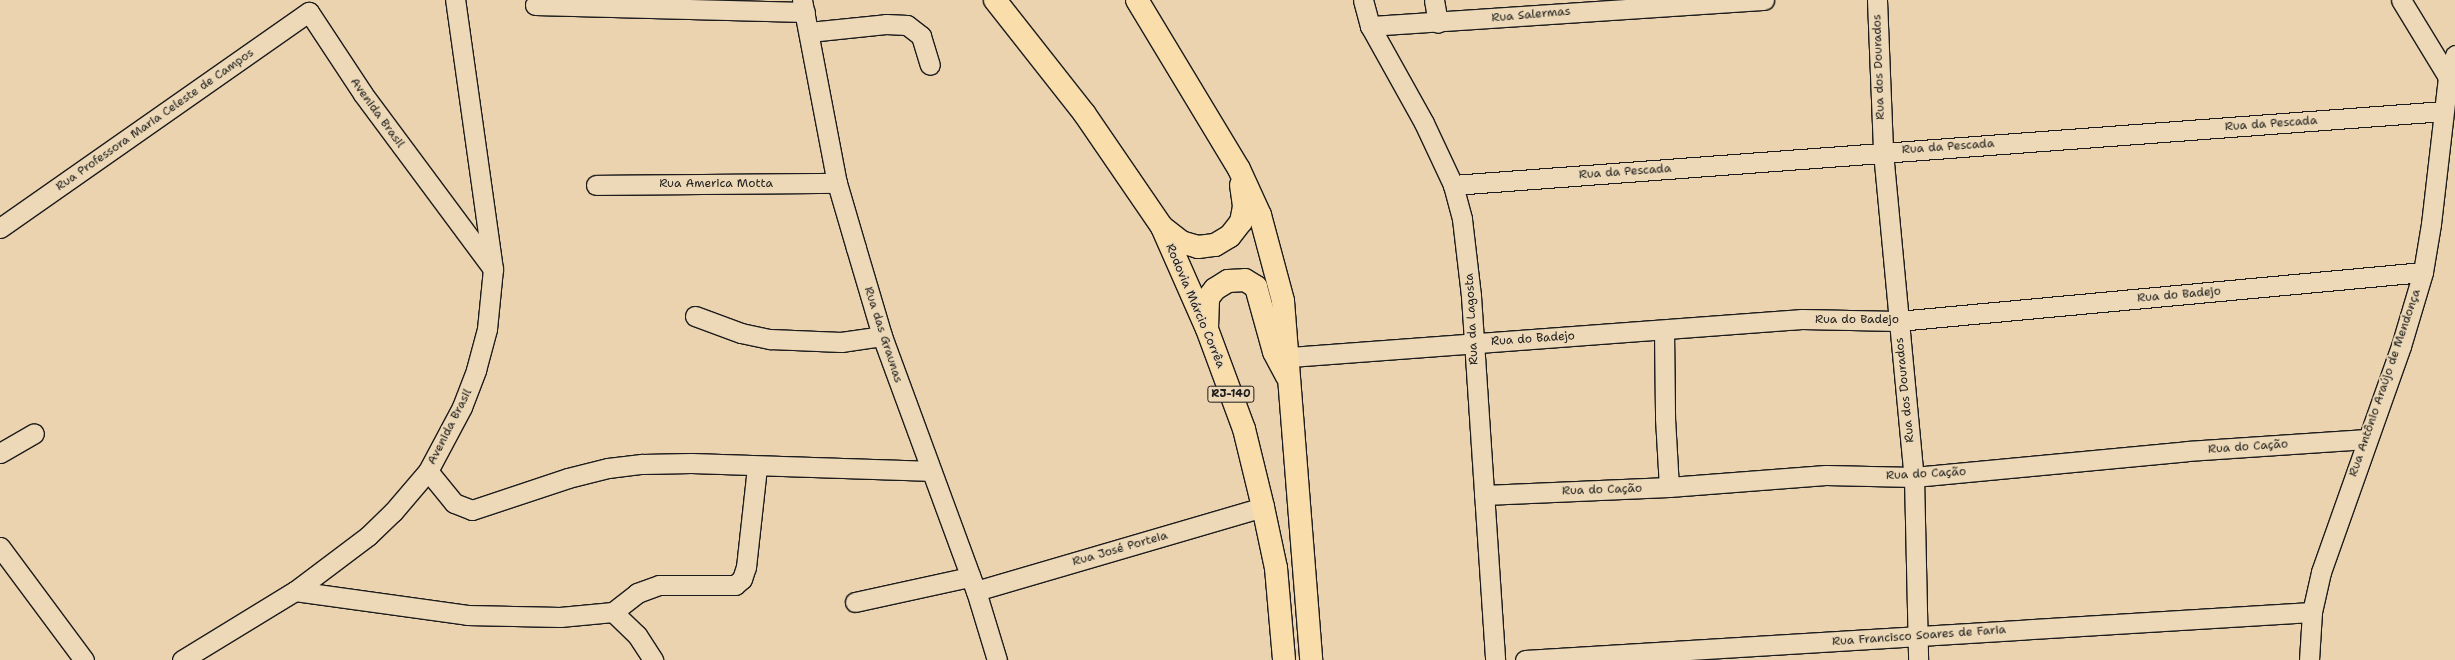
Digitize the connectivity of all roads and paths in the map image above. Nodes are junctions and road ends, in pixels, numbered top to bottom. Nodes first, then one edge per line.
1 (455, 0) edge
2 (995, 0) edge
3 (1137, 0) edge
4 (1363, 0) edge
5 (1434, 0) edge
6 (1764, 0) edge
7 (1877, 0) edge
8 (2401, 0) edge
9 (1698, 1) edge
10 (534, 5) dead end
11 (804, 6) edge
12 (309, 12) joint
13 (1438, 23) junction
14 (1370, 26) junction
15 (809, 32) junction
16 (2455, 55) edge
17 (930, 65) dead end
18 (2448, 77) junction
19 (2443, 111) junction
20 (1883, 152) junction
21 (1240, 170) junction
22 (837, 183) junction
23 (596, 185) dead end
24 (1453, 185) junction
25 (1162, 227) junction
26 (0, 228) edge
27 (493, 269) junction
28 (2423, 272) junction
29 (695, 316) dead end
30 (1898, 321) junction
31 (1207, 330) junction
32 (1664, 330) junction
33 (882, 336) junction
34 (1473, 343) junction
35 (1290, 357) junction
36 (1292, 386) junction
37 (34, 433) dead end
38 (2367, 439) junction
39 (0, 453) edge
40 (757, 467) junction
41 (428, 470) junction
42 (931, 471) junction
43 (1914, 477) junction
44 (1669, 488) junction
45 (1484, 495) junction
46 (1263, 507) junction
47 (0, 547) edge
48 (973, 584) junction
49 (296, 591) junction
50 (854, 602) dead end
51 (613, 612) junction
52 (2312, 612) junction
53 (1916, 636) junction
54 (84, 660) edge
55 (182, 660) edge
56 (653, 660) edge
57 (997, 660) edge
58 (1284, 660) edge
59 (1312, 660) edge
60 (1495, 660) edge
61 (1525, 660) edge
62 (1918, 660) edge
63 (2309, 660) edge

1 - 27 street
2 - 25 highway, Rodovia Márcio Corrêa / RJ-140
3 - 21 highway
4 - 14 street, Rua da Lagosta
5 - 13 street
6 - 9 street, Rua Salermas
7 - 20 street, Rua dos Dourados
8 - 18 street
9 - 13 street, Rua Salermas
10 - 11 street
11 - 15 street, Rua das Graunas
12 - 26 street, Rua Professora Maria Celeste de Campos
12 - 27 street, Avenida Brasil
13 - 14 street, Rua Salermas
14 - 24 street, Rua da Lagosta
15 - 17 street
15 - 22 street, Rua das Graunas
16 - 18 street, Rua Antônio Araújo de Mendonça
18 - 19 street, Rua Antônio Araújo de Mendonça
19 - 20 street, Rua da Pescada
19 - 28 street, Rua Antônio Araújo de Mendonça
20 - 24 street, Rua da Pescada
20 - 30 street, Rua dos Dourados
21 - 25 highway
21 - 35 highway
22 - 23 street, Rua America Motta
22 - 33 street, Rua das Graunas
24 - 34 street, Rua da Lagosta
25 - 31 highway, Rodovia Márcio Corrêa / RJ-140
27 - 41 street, Avenida Brasil
28 - 30 street, Rua do Badejo
28 - 38 street, Rua Antônio Araújo de Mendonça
29 - 33 street
30 - 32 street, Rua do Badejo
30 - 43 street, Rua dos Dourados
31 - 36 highway
31 - 46 highway, Rodovia Márcio Corrêa / RJ-140
32 - 34 street, Rua do Badejo
32 - 44 street
33 - 42 street, Rua das Graunas
34 - 35 street, Rua do Badejo
34 - 45 street, Rua da Lagosta
35 - 36 highway
36 - 59 highway
37 - 39 street
38 - 43 street, Rua do Cação
38 - 52 street, Rua Antônio Araújo de Mendonça
40 - 41 street
40 - 42 street
40 - 51 street
41 - 49 street, Avenida Brasil
42 - 48 street, Rua das Graunas
43 - 44 street, Rua do Cação
43 - 53 street, Rua dos Dourados
44 - 45 street, Rua do Cação
45 - 60 street, Rua da Lagosta
46 - 48 street, Rua José Porteia
46 - 58 highway, Rodovia Márcio Corrêa / RJ-140
47 - 54 street
48 - 50 street, Rua José Porteia
48 - 57 street, Rua das Graunas
49 - 51 street
49 - 55 street, Avenida Brasil
51 - 56 street
52 - 53 street, Rua Francisco Soares de Faria
52 - 63 street, Rua Antônio Araújo de Mendonça
53 - 61 street, Rua Francisco Soares de Faria
53 - 62 street, Rua dos Dourados

